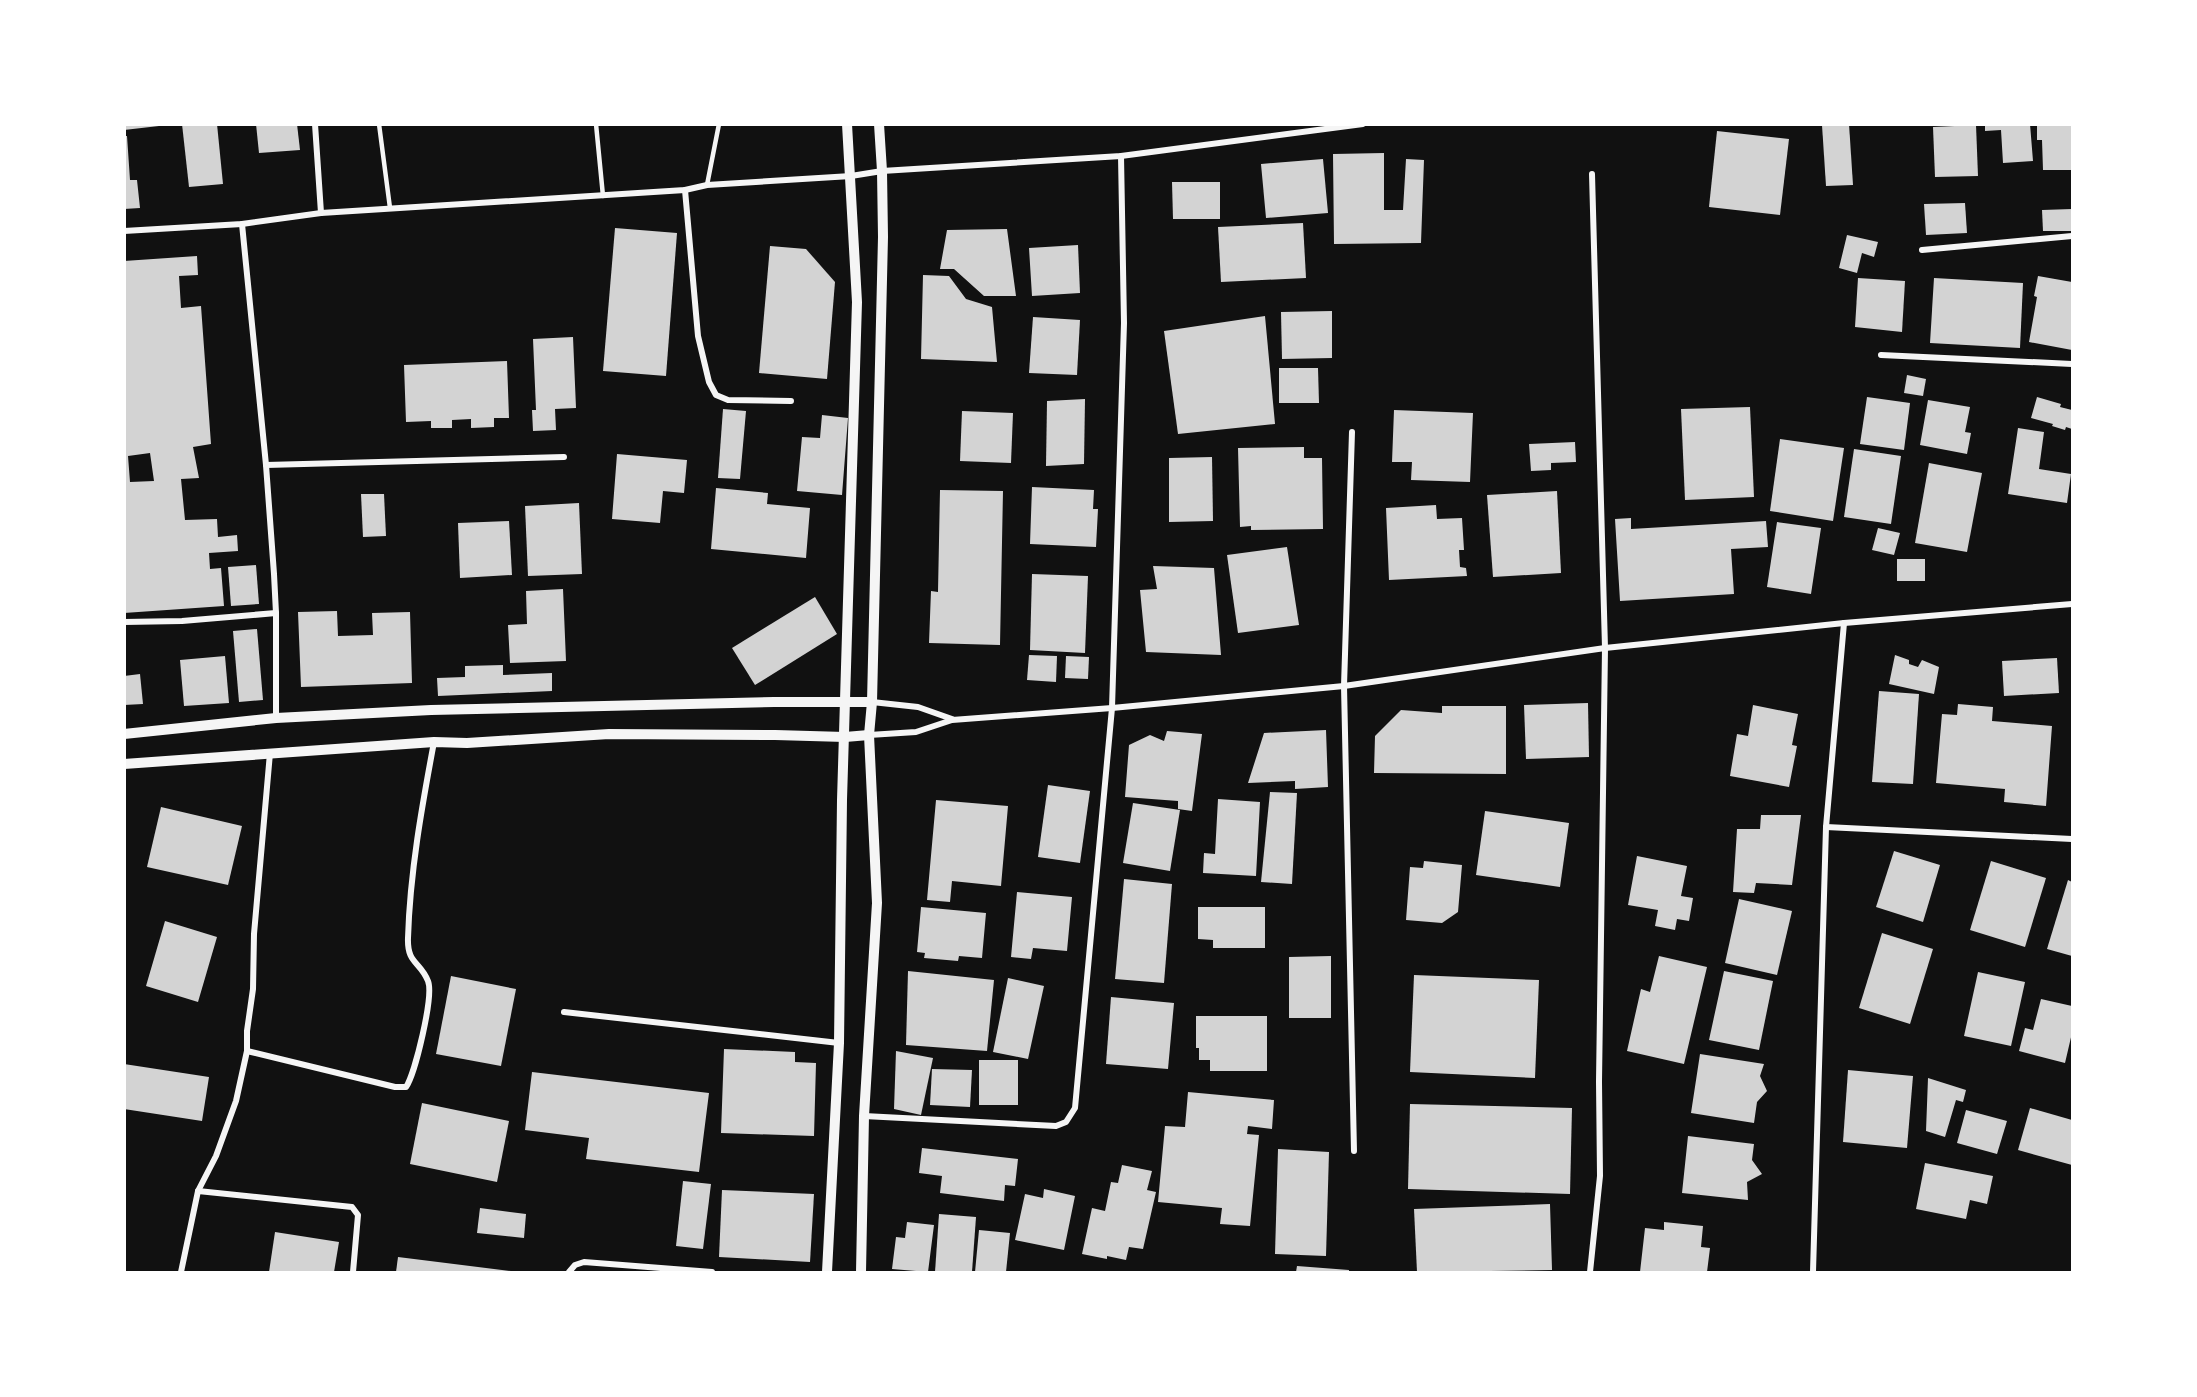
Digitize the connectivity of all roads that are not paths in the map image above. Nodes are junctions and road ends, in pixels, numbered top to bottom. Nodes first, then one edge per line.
1 (315, 124) edge
2 (379, 124) edge
3 (596, 124) edge
4 (719, 124) edge
5 (847, 124) edge
6 (879, 124) edge
7 (1362, 124) edge
8 (1121, 156) junction
9 (882, 171) junction
10 (1592, 174) dead end
11 (851, 176) junction
12 (708, 185) junction
13 (685, 190) junction
14 (603, 196) junction
15 (390, 208) junction
16 (321, 213) junction
17 (243, 224) junction
18 (124, 231) edge
19 (2073, 236) edge
20 (1922, 250) dead end
21 (1881, 355) dead end
22 (2073, 364) edge
23 (791, 401) dead end
24 (1352, 432) dead end
25 (564, 457) dead end
26 (266, 465) junction
27 (2073, 604) edge
28 (276, 613) junction
29 (124, 622) edge
30 (1844, 623) junction
31 (1605, 648) junction
32 (1344, 686) junction
33 (846, 701) junction
34 (872, 702) junction
35 (1113, 708) junction
36 (276, 718) junction
37 (952, 720) junction
38 (124, 734) edge
39 (869, 735) junction
40 (845, 738) junction
41 (434, 742) junction
42 (270, 753) junction
43 (124, 764) edge
44 (1826, 827) junction
45 (2073, 839) edge
46 (564, 1012) dead end
47 (839, 1043) junction
48 (247, 1051) junction
49 (864, 1116) junction
50 (1354, 1151) dead end
51 (198, 1191) junction
52 (181, 1272) edge
53 (353, 1272) edge
54 (569, 1272) edge
55 (712, 1272) edge
56 (827, 1272) edge
57 (861, 1272) edge
58 (1590, 1272) edge
59 (1813, 1272) edge

1 - 16 street
2 - 15 lane
3 - 14 lane
4 - 12 lane
5 - 11 street
6 - 9 street
7 - 8 street
8 - 9 street
8 - 35 street
9 - 11 street
9 - 34 street
10 - 31 street
11 - 12 street
11 - 33 street
12 - 13 street
13 - 14 street
13 - 23 street
14 - 15 street
15 - 16 street
16 - 17 street
17 - 18 street
17 - 26 street
19 - 20 street
21 - 22 street
24 - 32 street
25 - 26 street
26 - 28 street
27 - 30 street
28 - 29 street
28 - 36 street
30 - 31 street
30 - 44 street
31 - 32 street
31 - 58 street
32 - 35 street
32 - 50 street
33 - 34 street
33 - 36 street
33 - 40 street
34 - 37 street
34 - 39 street
35 - 37 street
35 - 49 street
36 - 38 street
37 - 39 street
39 - 40 street
39 - 49 street
40 - 41 street
40 - 47 street
41 - 42 street
41 - 48 street
42 - 43 street
42 - 48 street
44 - 45 street
44 - 59 street
46 - 47 street
47 - 56 street
48 - 51 street
49 - 57 street
51 - 52 street
51 - 53 street
54 - 55 street

